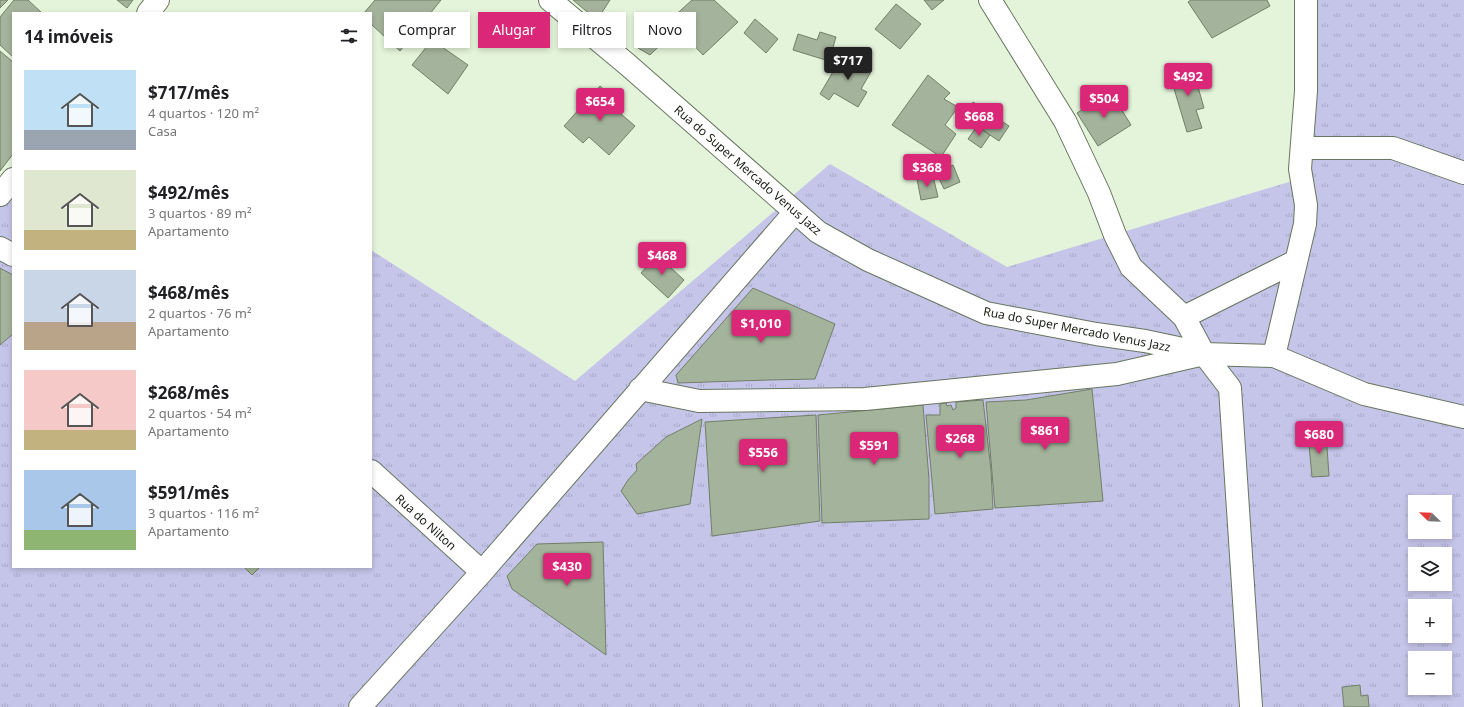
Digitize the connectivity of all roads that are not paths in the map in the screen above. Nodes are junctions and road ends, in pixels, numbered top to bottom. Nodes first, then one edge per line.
1 (158, 0) edge
2 (550, 0) edge
3 (990, 0) edge
4 (1306, 0) edge
5 (149, 12) edge
6 (1302, 148) junction
7 (1464, 173) edge
8 (12, 180) edge
9 (0, 195) edge
10 (795, 212) junction
11 (0, 248) edge
12 (12, 254) edge
13 (1296, 261) junction
14 (1184, 316) junction
15 (1204, 354) junction
16 (1274, 356) junction
17 (640, 390) junction
18 (1464, 417) edge
19 (372, 473) edge
20 (482, 572) junction
21 (360, 707) edge
22 (1251, 707) edge

1 - 5 street
2 - 10 street, Rua do Super Mercado Venus Jazz
3 - 14 street
4 - 6 street
6 - 7 street
6 - 13 street
8 - 9 street
10 - 15 street, Rua do Super Mercado Venus Jazz
10 - 17 street
11 - 12 street
13 - 14 street
13 - 16 street
14 - 15 street
15 - 16 street
15 - 17 street
15 - 22 street
16 - 18 street
17 - 20 street
19 - 20 street, Rua do Nilton
20 - 21 street

